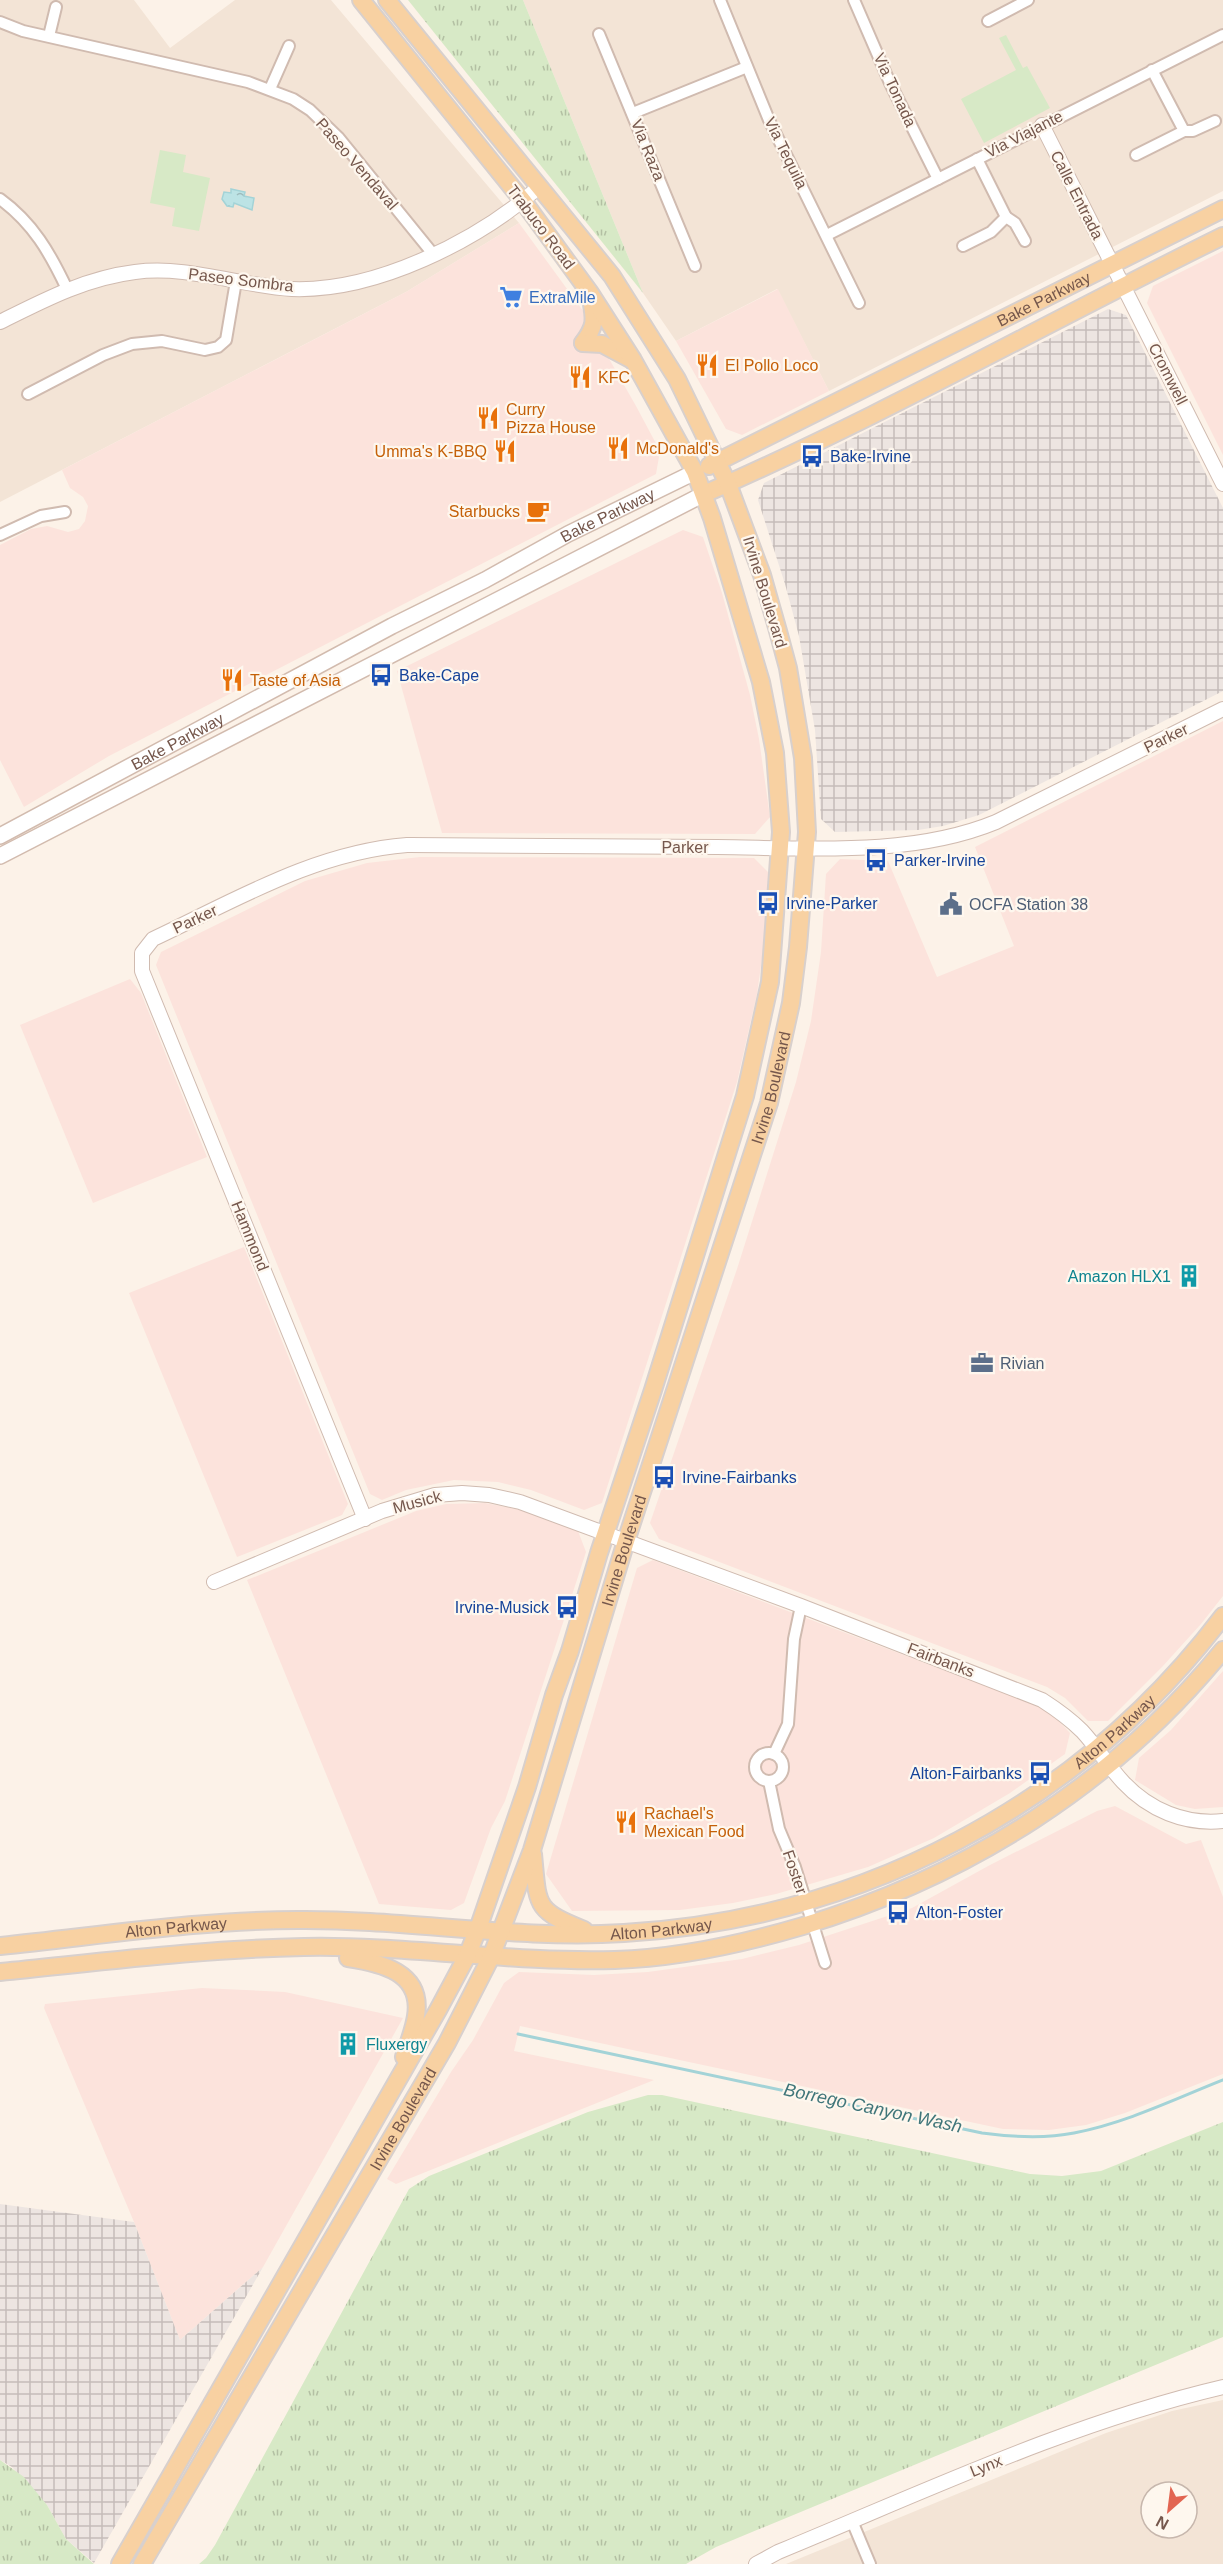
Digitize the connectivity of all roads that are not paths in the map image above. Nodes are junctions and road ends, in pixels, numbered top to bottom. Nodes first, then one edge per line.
1 (361, 0) edge
2 (387, 0) edge
3 (720, 0) edge
4 (855, 0) edge
5 (1028, 0) edge
6 (56, 7) dead end
7 (988, 21) dead end
8 (0, 22) edge
9 (599, 34) dead end
10 (1223, 35) edge
11 (49, 36) junction
12 (289, 46) dead end
13 (747, 67) junction
14 (1152, 70) junction
15 (270, 90) junction
16 (633, 113) junction
17 (1215, 120) dead end
18 (1042, 125) junction
19 (1184, 131) junction
20 (1136, 155) dead end
21 (977, 159) junction
22 (938, 179) junction
23 (539, 187) junction
24 (0, 199) edge
25 (523, 201) junction
26 (1223, 209) edge
27 (1006, 217) junction
28 (827, 236) junction
29 (1223, 236) edge
30 (1025, 241) dead end
31 (963, 246) dead end
32 (433, 254) junction
33 (1112, 265) junction
34 (695, 266) dead end
35 (236, 281) junction
36 (1123, 287) junction
37 (67, 289) junction
38 (590, 293) junction
39 (859, 303) dead end
40 (0, 322) edge
41 (633, 360) junction
42 (28, 394) dead end
43 (718, 462) junction
44 (695, 472) junction
45 (728, 484) junction
46 (1223, 484) edge
47 (704, 494) junction
48 (65, 512) dead end
49 (0, 535) edge
50 (1223, 709) edge
51 (0, 836) edge
52 (781, 848) junction
53 (806, 848) junction
54 (0, 856) edge
55 (142, 953) joint
56 (365, 1519) junction
57 (606, 1533) junction
58 (626, 1541) junction
59 (214, 1582) dead end
60 (801, 1606) junction
61 (1223, 1616) edge
62 (1223, 1650) edge
63 (1096, 1748) junction
64 (774, 1754) junction
65 (1109, 1765) junction
66 (769, 1781) junction
67 (1223, 1821) edge
68 (532, 1850) junction
69 (806, 1903) junction
70 (812, 1923) junction
71 (478, 1929) junction
72 (502, 1930) junction
73 (594, 1934) junction
74 (40, 1942) junction
75 (0, 1946) edge
76 (270, 1948) junction
77 (467, 1956) junction
78 (0, 1957) edge
79 (491, 1957) junction
80 (825, 1963) dead end
81 (0, 1972) edge
82 (388, 2098) junction
83 (1223, 2387) edge
84 (852, 2521) junction
85 (120, 2564) edge
86 (142, 2564) edge
87 (756, 2564) edge
88 (870, 2564) edge

1 - 25 main road, Trabuco Road
2 - 23 main road, Trabuco Road
3 - 13 street, Via Tequila
4 - 22 street, Via Tonada
5 - 7 street
6 - 11 street
8 - 11 street, Paseo Vendaval
9 - 16 street, Via Raza
10 - 14 street, Via Viajante
11 - 15 street, Paseo Vendaval
12 - 15 street
13 - 16 street
13 - 28 street, Via Tequila
14 - 18 street, Via Viajante
14 - 19 street
15 - 32 street, Paseo Vendaval
16 - 34 street, Via Raza
17 - 19 street
18 - 21 street, Via Viajante
18 - 33 street, Calle Entrada
19 - 20 street
21 - 22 street, Via Viajante
21 - 27 street
22 - 28 street, Via Viajante
23 - 25 street, Paseo Sombra
23 - 43 main road, Trabuco Road
24 - 37 street
25 - 32 street, Paseo Sombra
25 - 38 main road, Trabuco Road
26 - 33 main road, Bake Parkway
27 - 30 street
27 - 31 street
28 - 39 street, Via Tequila
29 - 36 main road, Bake Parkway
32 - 35 street, Paseo Sombra
33 - 36 street, Cromwell
33 - 43 main road, Bake Parkway
35 - 37 street, Paseo Sombra
35 - 42 street
36 - 45 main road, Bake Parkway
36 - 46 street, Cromwell
37 - 40 street, Paseo Sombra
38 - 41 main road, Trabuco Road
38 - 41 main road
41 - 44 main road, Trabuco Road
43 - 44 main road, Bake Parkway
43 - 45 main road, Irvine Boulevard
44 - 47 main road, Irvine Boulevard
44 - 51 main road, Bake Parkway
45 - 47 main road, Bake Parkway
45 - 53 main road, Irvine Boulevard
47 - 52 main road, Irvine Boulevard
47 - 54 main road, Bake Parkway
48 - 49 street
50 - 53 street, Parker
52 - 53 street, Parker
52 - 55 street, Parker
52 - 57 main road, Irvine Boulevard
53 - 58 main road, Irvine Boulevard
55 - 56 street, Hammond
56 - 57 street, Musick
56 - 59 street, Musick
57 - 58 street, Musick
57 - 71 main road, Irvine Boulevard
58 - 60 street, Fairbanks
58 - 68 main road, Irvine Boulevard
60 - 63 street, Fairbanks
60 - 64 street
61 - 63 main road, Alton Parkway
62 - 65 main road, Alton Parkway
63 - 65 street, Fairbanks
63 - 69 main road, Alton Parkway
64 - 66 street
64 - 66 street
65 - 67 street, Fairbanks
65 - 70 main road, Alton Parkway
66 - 69 street, Foster
68 - 72 main road, Irvine Boulevard
68 - 73 main road
69 - 70 street, Foster
69 - 73 main road, Alton Parkway
70 - 79 main road, Alton Parkway
70 - 80 street, Foster
71 - 72 main road, Alton Parkway
71 - 74 main road, Alton Parkway
71 - 77 main road, Irvine Boulevard
72 - 73 main road, Alton Parkway
72 - 79 main road, Irvine Boulevard
74 - 75 main road, Alton Parkway
74 - 78 main road
76 - 77 main road, Alton Parkway
76 - 81 main road, Alton Parkway
76 - 82 main road
77 - 79 main road, Alton Parkway
77 - 82 main road, Irvine Boulevard
79 - 86 main road, Irvine Boulevard
82 - 85 main road, Irvine Boulevard
83 - 84 street, Lynx
84 - 87 street, Lynx
84 - 88 street

